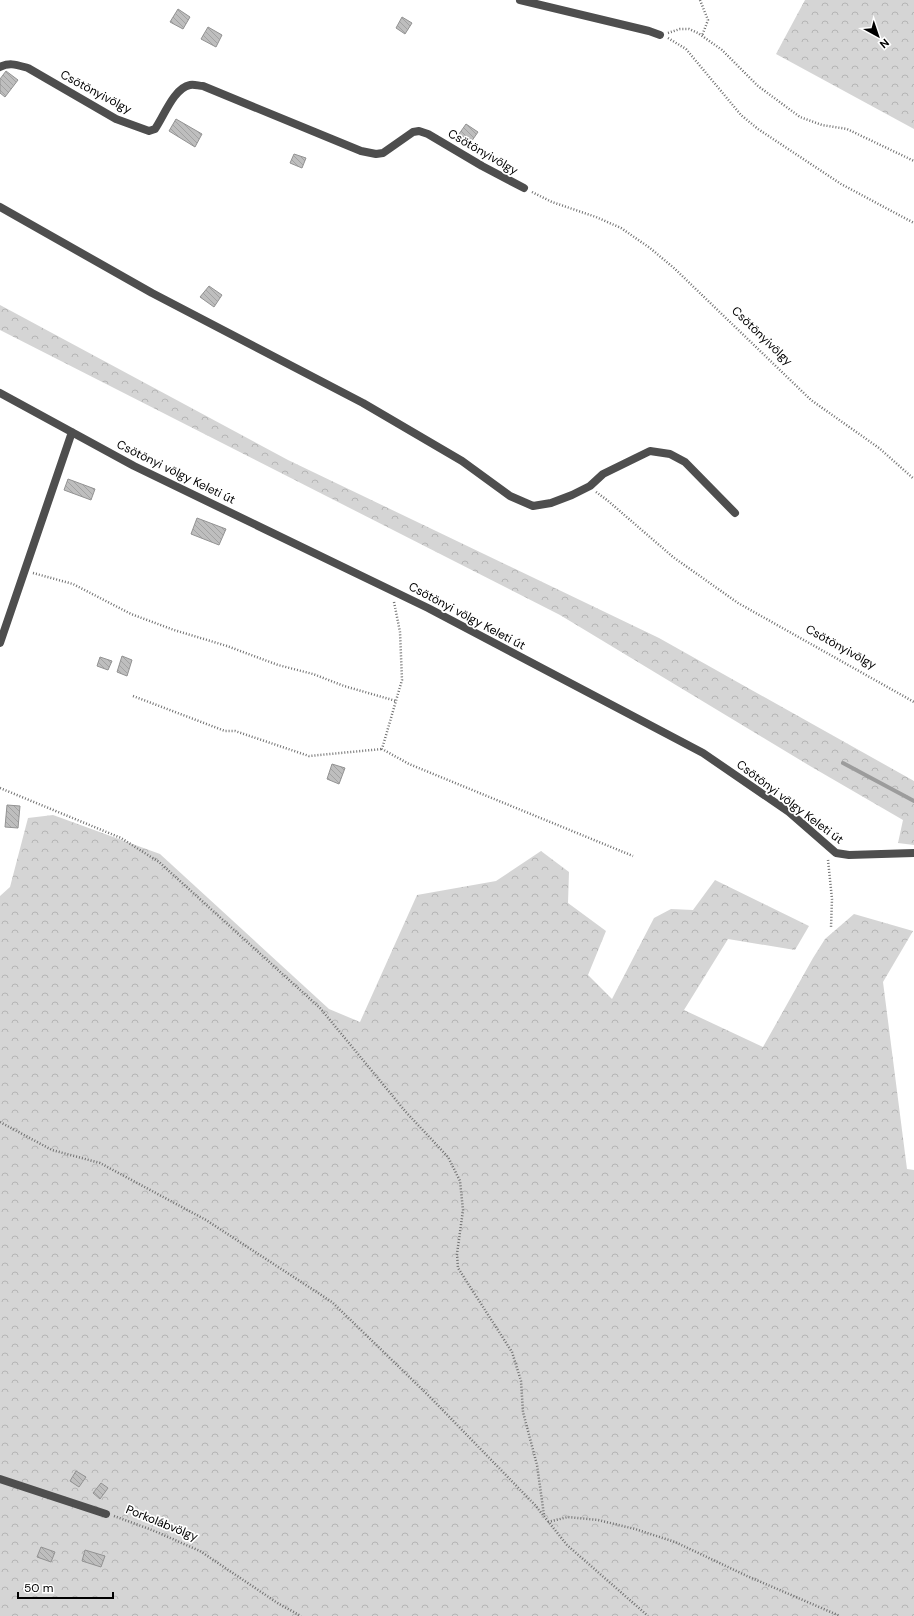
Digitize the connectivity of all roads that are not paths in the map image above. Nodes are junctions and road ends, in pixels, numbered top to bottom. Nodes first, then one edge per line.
1 (520, 0) edge
2 (660, 35) road end
3 (0, 67) edge
4 (524, 188) road end
5 (0, 207) edge
6 (0, 393) edge
7 (72, 432) junction
8 (735, 513) dead end
9 (0, 643) edge
10 (914, 853) edge
11 (0, 1479) edge
12 (106, 1514) road end

1 - 2 street
3 - 4 street, Csötönyivölgy
5 - 8 street
6 - 7 street, Csötönyi völgy Keleti út
7 - 9 street
7 - 10 street, Csötönyi völgy Keleti út
11 - 12 street

